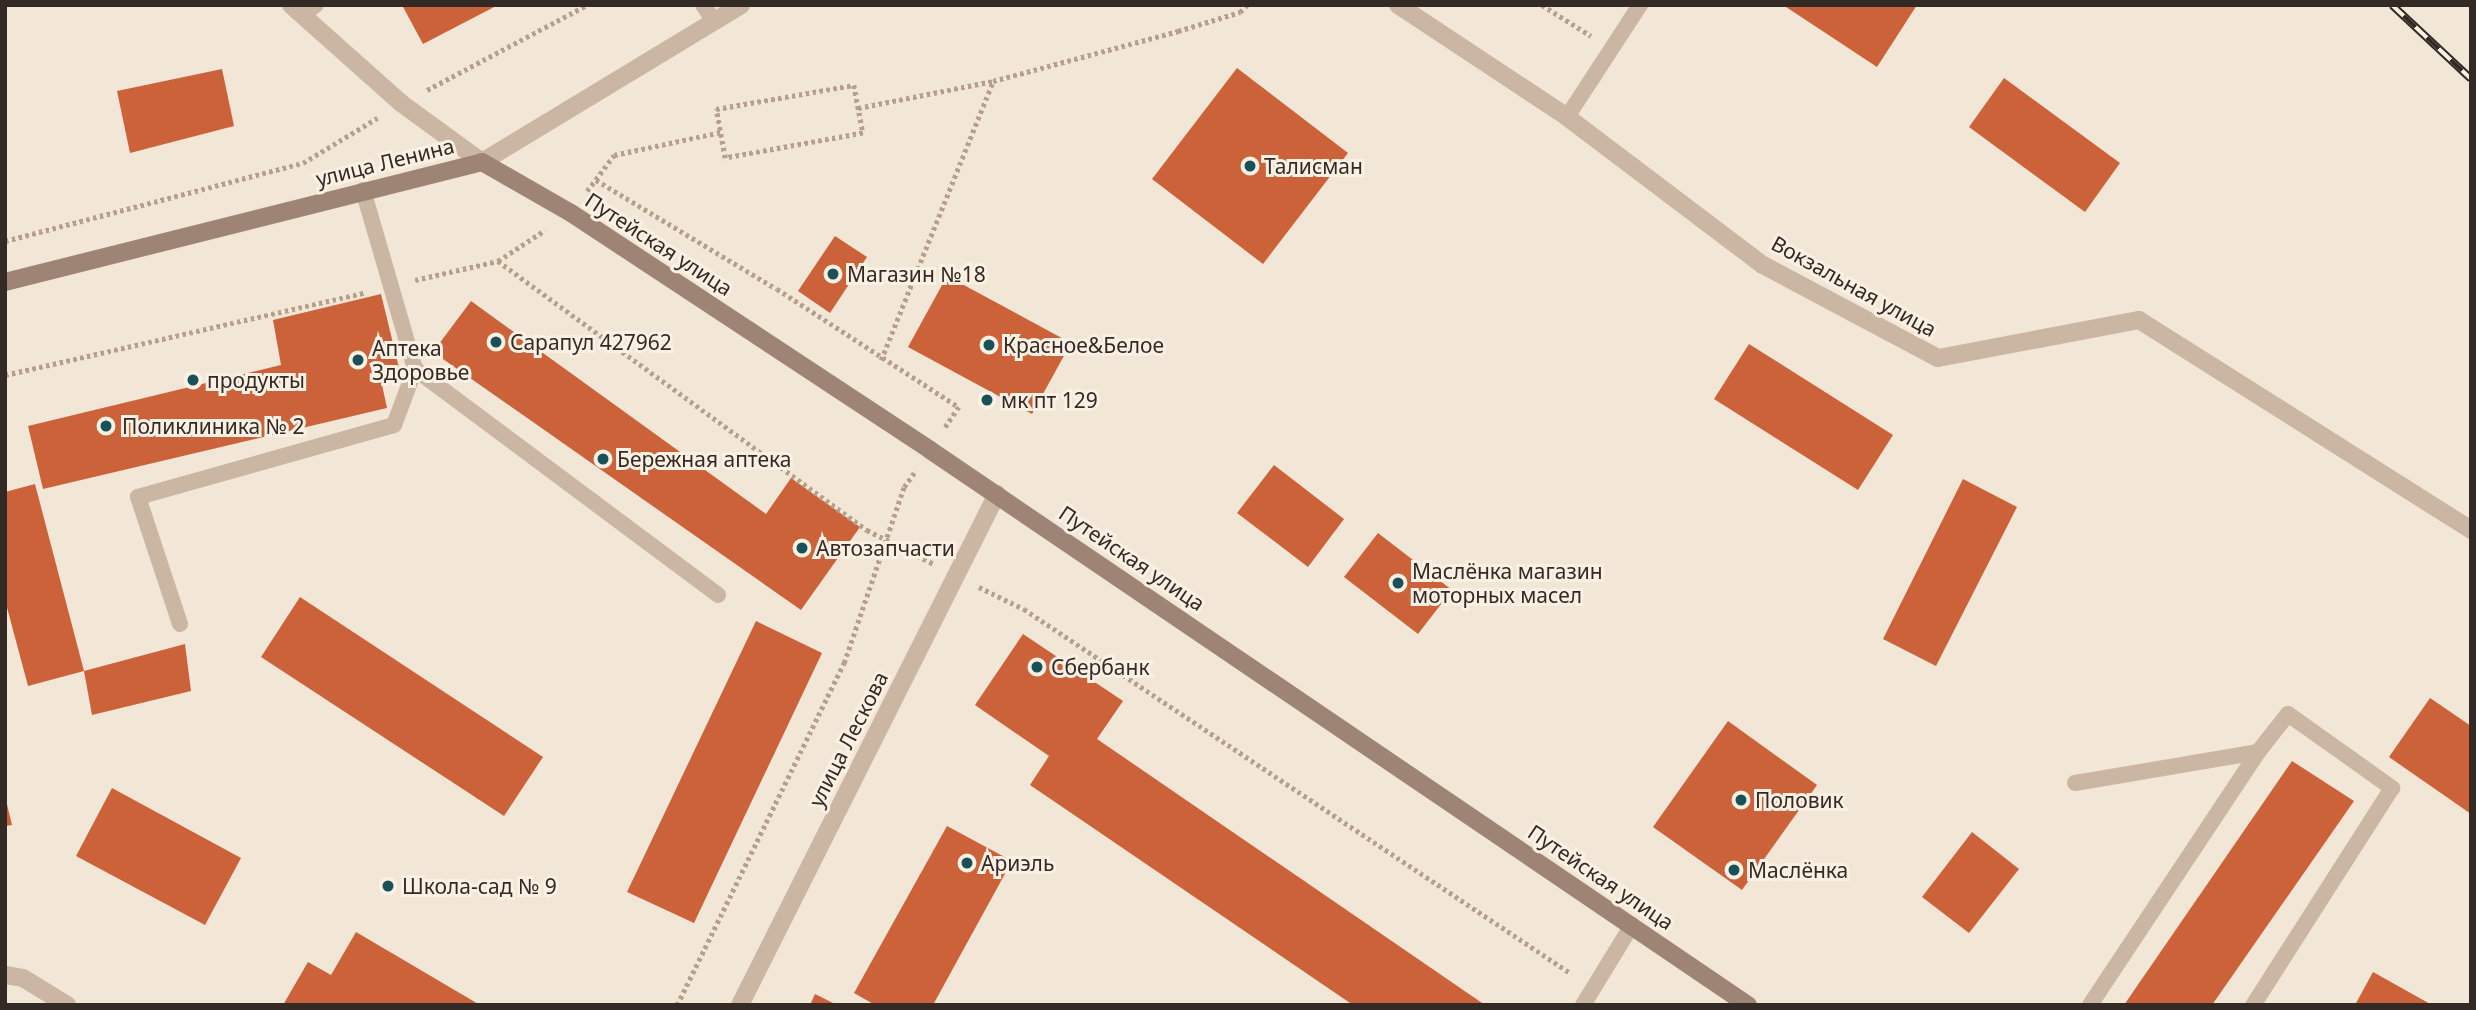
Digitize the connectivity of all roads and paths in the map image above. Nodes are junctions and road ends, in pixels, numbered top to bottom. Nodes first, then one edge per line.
1 (587, 5) edge
2 (703, 5) edge
3 (741, 5) edge
4 (1247, 5) edge
5 (1398, 5) edge
6 (1542, 5) edge
7 (1640, 5) edge
8 (303, 9) edge
9 (714, 22) junction
10 (1611, 49) junction
11 (993, 81) junction
12 (401, 103) junction
13 (858, 108) junction
14 (1567, 117) junction
15 (482, 162) junction
16 (596, 180) dead end
17 (363, 190) junction
18 (5, 241) edge
19 (498, 261) dead end
20 (5, 282) edge
21 (881, 360) junction
22 (415, 369) junction
23 (930, 450) junction
24 (996, 494) junction
25 (2471, 530) edge
26 (885, 540) junction
27 (956, 575) junction
28 (718, 595) dead end
29 (180, 624) dead end
30 (2258, 752) junction
31 (2076, 783) dead end
32 (1632, 925) junction
33 (5, 975) edge
34 (1594, 989) junction
35 (67, 1005) edge
36 (677, 1005) edge
37 (740, 1005) edge
38 (1583, 1005) edge
39 (1748, 1005) edge
40 (2090, 1005) edge
41 (2253, 1005) edge

1 - 12 path
2 - 9 lane
3 - 9 street, улица Ленина
4 - 11 path
5 - 14 street, Вокзальная улица
6 - 10 path
7 - 10 lane
8 - 12 street
9 - 15 street, улица Ленина
10 - 14 lane
11 - 13 path
11 - 21 path
12 - 15 street
12 - 18 path
13 - 13 path
14 - 25 street, Вокзальная улица
15 - 17 main road, улица Ленина
15 - 23 main road, Путейская улица
16 - 21 path
17 - 20 main road, улица Ленина
17 - 22 lane
19 - 26 path
21 - 23 path
22 - 28 lane
22 - 29 lane
23 - 24 main road, Путейская улица
23 - 26 path
24 - 27 street, улица Лескова
24 - 32 main road, Путейская улица
26 - 27 path
26 - 36 path
27 - 34 path
27 - 37 street, улица Лескова
30 - 31 lane
30 - 40 lane
30 - 41 lane
32 - 34 lane
32 - 39 main road, Путейская улица
33 - 35 street
34 - 38 lane

